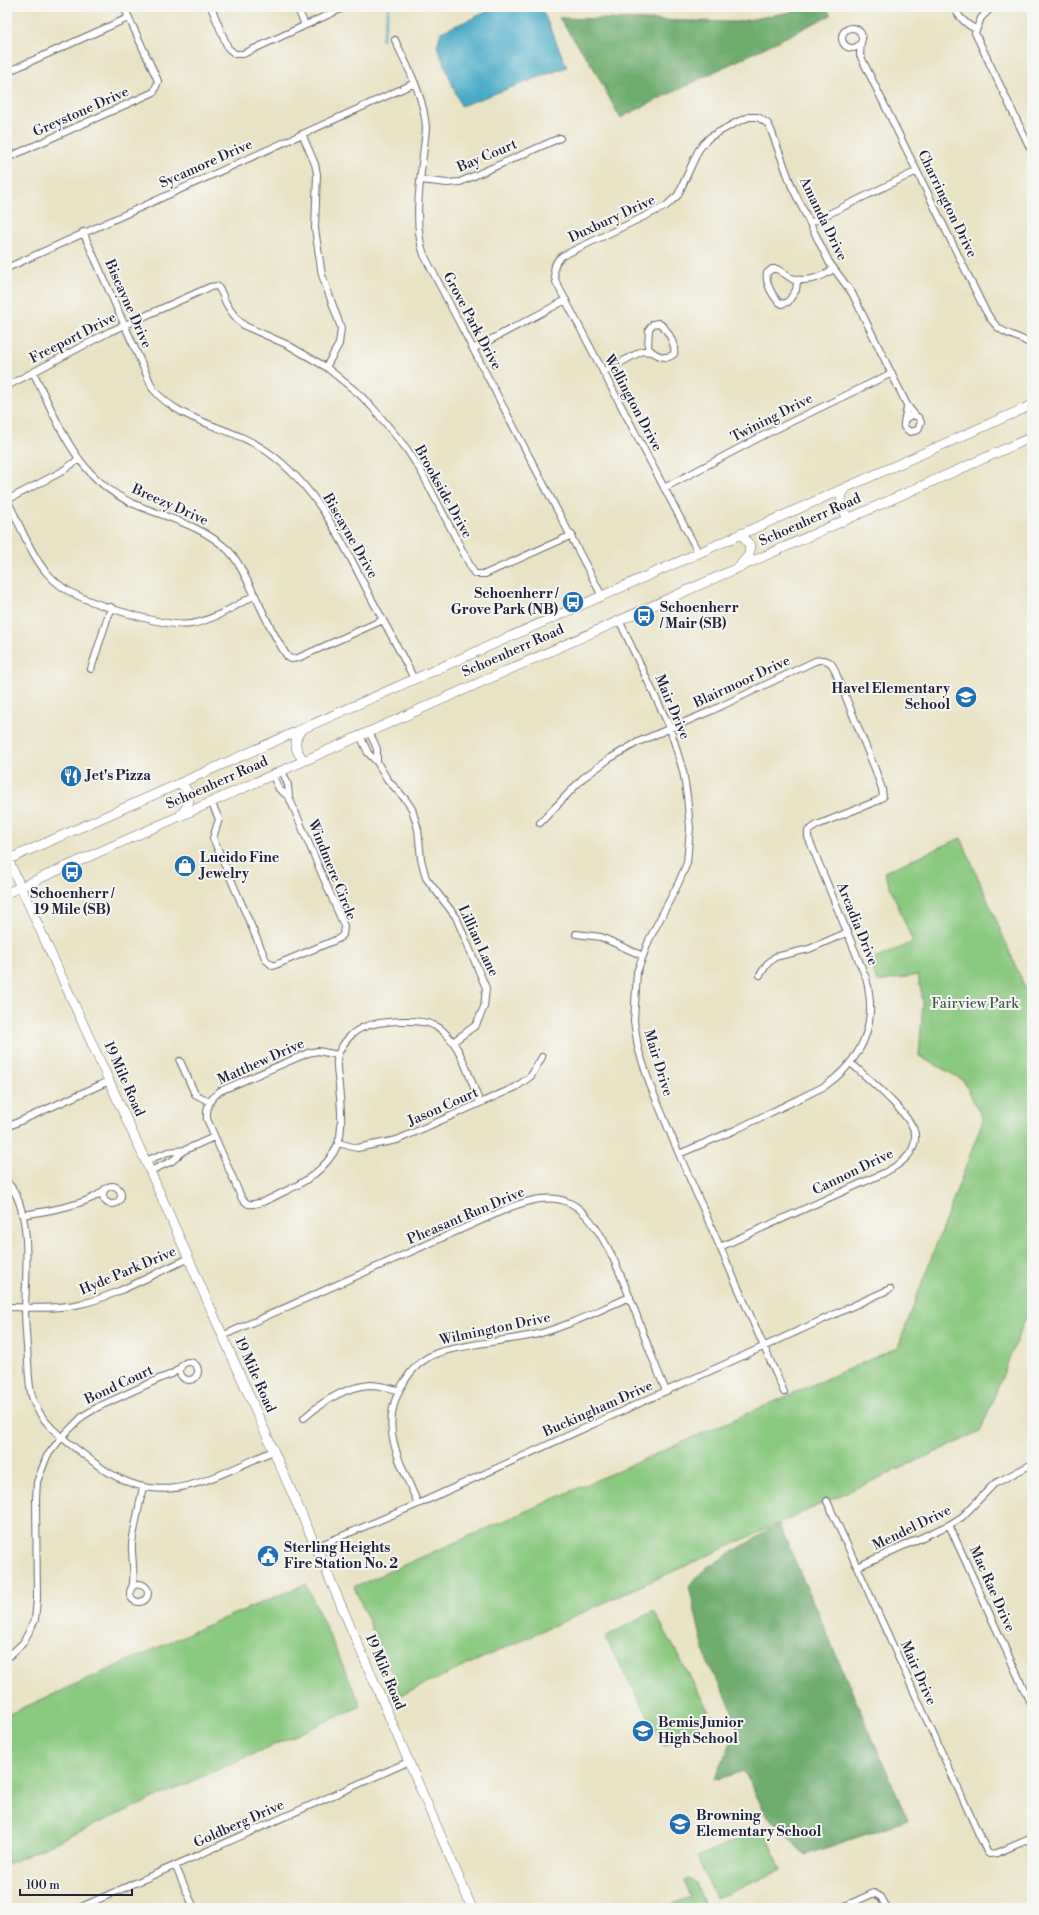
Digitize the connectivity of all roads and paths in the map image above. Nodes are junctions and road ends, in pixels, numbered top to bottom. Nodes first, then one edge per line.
1 (124, 7) edge
2 (211, 7) edge
3 (297, 7) edge
4 (345, 7) edge
5 (955, 7) edge
6 (990, 7) edge
7 (128, 18) junction
8 (305, 25) junction
9 (976, 29) junction
10 (395, 40) dead end
11 (861, 42) junction
12 (850, 48) junction
13 (860, 55) junction
14 (7, 72) edge
15 (415, 83) junction
16 (758, 117) joint
17 (302, 134) junction
18 (560, 138) dead end
19 (1032, 152) edge
20 (7, 158) edge
21 (917, 171) junction
22 (421, 180) junction
23 (810, 223) junction
24 (83, 232) junction
25 (555, 263) joint
26 (7, 268) edge
27 (834, 269) junction
28 (792, 278) junction
29 (803, 280) junction
30 (217, 286) joint
31 (796, 290) junction
32 (566, 300) junction
33 (125, 325) junction
34 (648, 341) junction
35 (1032, 345) edge
36 (473, 349) junction
37 (642, 351) junction
38 (652, 352) junction
39 (326, 367) junction
40 (33, 372) junction
41 (603, 372) junction
42 (892, 373) junction
43 (7, 386) edge
44 (907, 404) junction
45 (1032, 405) edge
46 (915, 416) junction
47 (905, 419) junction
48 (1032, 437) edge
49 (79, 459) junction
50 (664, 488) junction
51 (845, 488) junction
52 (7, 500) edge
53 (848, 518) junction
54 (741, 533) junction
55 (572, 535) junction
56 (698, 552) junction
57 (739, 566) junction
58 (255, 595) junction
59 (602, 596) junction
60 (111, 607) junction
61 (383, 620) junction
62 (619, 620) junction
63 (824, 660) joint
64 (91, 669) dead end
65 (414, 679) junction
66 (670, 728) junction
67 (302, 729) junction
68 (370, 731) junction
69 (360, 735) junction
70 (304, 760) junction
71 (377, 762) junction
72 (282, 770) junction
73 (272, 774) junction
74 (180, 783) junction
75 (289, 797) junction
76 (211, 802) junction
77 (180, 815) junction
78 (540, 823) dead end
79 (7, 859) edge
80 (21, 887) junction
81 (7, 893) edge
82 (848, 932) junction
83 (576, 934) dead end
84 (643, 956) junction
85 (760, 975) dead end
86 (453, 1042) junction
87 (338, 1055) junction
88 (542, 1057) dead end
89 (180, 1062) dead end
90 (851, 1063) junction
91 (109, 1081) junction
92 (210, 1102) junction
93 (480, 1103) junction
94 (7, 1127) edge
95 (214, 1137) junction
96 (338, 1143) junction
97 (185, 1150) junction
98 (678, 1154) junction
99 (145, 1161) junction
100 (150, 1171) junction
101 (7, 1182) edge
102 (104, 1190) junction
103 (95, 1197) junction
104 (105, 1201) junction
105 (22, 1215) junction
106 (720, 1247) junction
107 (188, 1259) junction
108 (890, 1289) dead end
109 (630, 1297) junction
110 (7, 1307) edge
111 (25, 1308) junction
112 (222, 1336) junction
113 (763, 1345) junction
114 (181, 1367) junction
115 (172, 1374) junction
116 (183, 1378) junction
117 (398, 1390) junction
118 (666, 1391) junction
119 (784, 1392) dead end
120 (304, 1418) dead end
121 (62, 1437) junction
122 (273, 1451) junction
123 (1032, 1464) edge
124 (143, 1487) junction
125 (826, 1501) dead end
126 (418, 1504) junction
127 (950, 1525) junction
128 (316, 1547) junction
129 (857, 1567) junction
130 (133, 1576) junction
131 (142, 1584) junction
132 (132, 1587) junction
133 (7, 1658) edge
134 (1032, 1707) edge
135 (408, 1762) junction
136 (1032, 1838) edge
137 (175, 1865) junction
138 (81, 1908) edge
139 (194, 1908) edge
140 (472, 1908) edge
141 (841, 1908) edge
142 (887, 1908) edge

1 - 7 street
2 - 8 street
3 - 8 street
4 - 8 street
5 - 9 street
6 - 9 street
7 - 14 street
7 - 20 street, Greystone Drive
9 - 19 street
10 - 15 street, Grove Park Drive
11 - 12 street
11 - 12 street
11 - 13 street
12 - 13 street, Charrington Drive
13 - 21 street, Charrington Drive
15 - 17 street, Sycamore Drive
15 - 22 street, Grove Park Drive
16 - 23 street, Amanda Drive
16 - 25 street, Duxbury Drive
17 - 24 street, Sycamore Drive
17 - 39 street
18 - 22 street, Bay Court
21 - 23 street
21 - 35 street, Charrington Drive
22 - 36 street, Grove Park Drive
23 - 27 street, Amanda Drive
24 - 26 street, Sycamore Drive
24 - 33 street, Biscayne Drive
25 - 32 street, Wellington Drive
27 - 29 street
27 - 42 street, Amanda Drive
28 - 29 street
28 - 31 street
28 - 31 street
29 - 31 street
30 - 33 street, Freeport Drive
30 - 39 street, Brookside Drive
32 - 36 street
32 - 41 street, Wellington Drive
33 - 40 street, Freeport Drive
33 - 61 street, Biscayne Drive
34 - 37 street
34 - 38 street
34 - 38 street
36 - 55 street, Grove Park Drive
37 - 38 street
37 - 41 street
39 - 55 street, Brookside Drive
40 - 43 street, Freeport Drive
40 - 49 street, Breezy Drive
41 - 50 street, Wellington Drive
42 - 44 street, Amanda Drive
42 - 50 street, Twining Drive
44 - 46 street, Amanda Drive
44 - 47 street
45 - 51 main road, Schoenherr Road
46 - 47 street
46 - 47 street
48 - 53 main road, Schoenherr Road
49 - 52 street
49 - 58 street, Breezy Drive
50 - 56 street, Wellington Drive
51 - 53 main road
51 - 54 main road, Schoenherr Road
52 - 60 street
53 - 57 main road, Schoenherr Road
54 - 56 main road, Schoenherr Road
54 - 57 main road
55 - 59 street, Grove Park Drive
56 - 59 main road, Schoenherr Road
57 - 62 main road, Schoenherr Road
58 - 60 street
58 - 61 street, Breezy Drive
59 - 65 main road, Schoenherr Road
60 - 64 street
61 - 65 street, Biscayne Drive
62 - 66 street, Mair Drive
62 - 68 main road, Schoenherr Road
63 - 66 street, Blairmoor Drive
63 - 82 street, Arcadia Drive
65 - 67 main road, Schoenherr Road
66 - 78 street, Blairmoor Drive
66 - 84 street, Mair Drive
67 - 70 main road
67 - 74 main road, Schoenherr Road
68 - 69 main road, Schoenherr Road
68 - 71 street, Lillian Lane
69 - 70 main road, Schoenherr Road
69 - 71 street, Lillian Lane
70 - 72 main road, Schoenherr Road
71 - 86 street, Lillian Lane
72 - 73 main road, Schoenherr Road
72 - 75 street, Windmere Circle
73 - 75 street, Windmere Circle
73 - 76 main road, Schoenherr Road
74 - 77 main road
74 - 79 main road, Schoenherr Road
75 - 76 street, Windmere Circle
76 - 77 main road, Schoenherr Road
77 - 80 main road, Schoenherr Road
79 - 80 main road, 19 Mile Road
80 - 81 main road, Schoenherr Road
80 - 91 main road, 19 Mile Road
82 - 85 street
82 - 90 street, Arcadia Drive
83 - 84 street
84 - 98 street, Mair Drive
86 - 87 street
86 - 93 street
87 - 92 street, Matthew Drive
87 - 96 street
88 - 93 street, Jason Court
89 - 92 street
90 - 98 street, Arcadia Drive
90 - 106 street, Cannon Drive
91 - 94 street
91 - 99 main road, 19 Mile Road
92 - 95 street, Matthew Drive
93 - 96 street, Jason Court
95 - 96 street, Matthew Drive
95 - 97 street
97 - 99 street
97 - 100 street
98 - 106 street, Mair Drive
99 - 100 main road, 19 Mile Road
100 - 107 main road, 19 Mile Road
101 - 105 street
102 - 103 street
102 - 104 street
102 - 104 street
103 - 104 street
103 - 105 street
105 - 111 street
106 - 113 street, Mair Drive
107 - 111 street, Hyde Park Drive
107 - 112 main road, 19 Mile Road
108 - 113 street, Buckingham Drive
109 - 112 street, Pheasant Run Drive
109 - 117 street, Wilmington Drive
109 - 118 street, Pheasant Run Drive
110 - 111 street, Hyde Park Drive
111 - 121 street
112 - 122 main road, 19 Mile Road
113 - 118 street, Buckingham Drive
113 - 119 street, Mair Drive
114 - 115 street, Bond Court
114 - 116 street
114 - 116 street
115 - 116 street, Bond Court
115 - 121 street, Bond Court
117 - 120 street
117 - 126 street, Wilmington Drive
118 - 126 street, Buckingham Drive
121 - 124 street
121 - 133 street, Bond Court
122 - 124 street
122 - 128 main road, 19 Mile Road
123 - 127 street, Mendel Drive
124 - 130 street
125 - 129 street, Mair Drive
126 - 128 street, Buckingham Drive
127 - 129 street, Mendel Drive
127 - 134 street, Mac Rae Drive
128 - 135 main road, 19 Mile Road
129 - 136 street, Mair Drive
130 - 131 street
130 - 132 street
131 - 132 street
131 - 132 street
135 - 137 street, Goldberg Drive
135 - 140 main road, 19 Mile Road
137 - 138 street, Goldberg Drive
137 - 139 street
141 - 142 street

